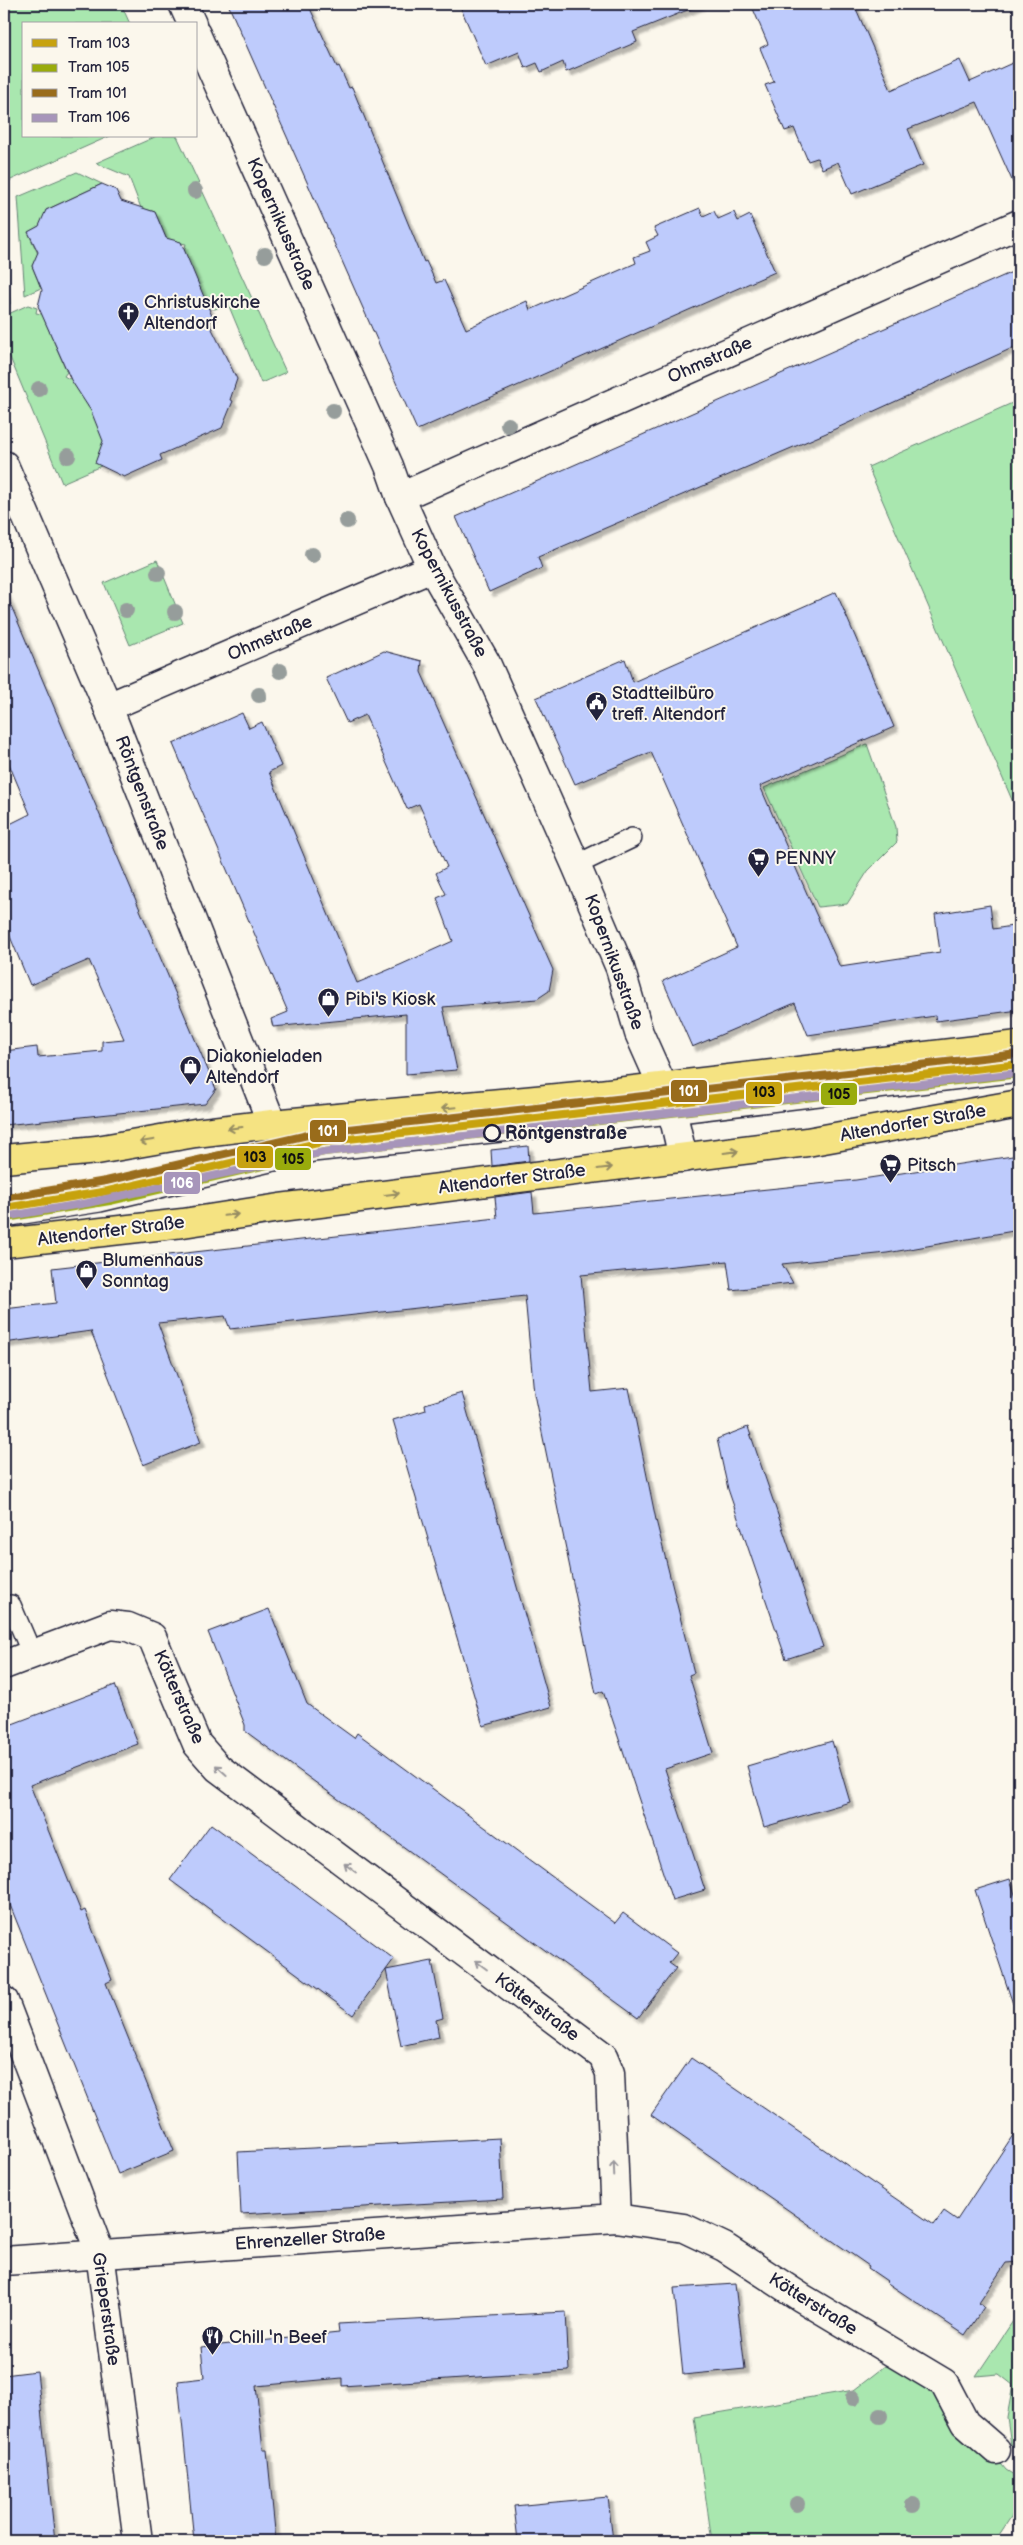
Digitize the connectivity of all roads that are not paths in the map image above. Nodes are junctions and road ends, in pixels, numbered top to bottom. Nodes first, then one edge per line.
1 (183, 4) edge
2 (191, 22) edge
3 (198, 38) edge
4 (1019, 224) edge
5 (4, 465) edge
6 (400, 497) junction
7 (432, 568) junction
8 (108, 707) junction
9 (632, 838) dead end
10 (576, 865) junction
11 (1019, 1045) edge
12 (1019, 1072) edge
13 (663, 1087) junction
14 (1019, 1104) edge
15 (671, 1114) junction
16 (272, 1124) junction
17 (683, 1158) junction
18 (4, 1159) edge
19 (4, 1217) edge
20 (4, 1243) edge
21 (11, 1605) dead end
22 (32, 1654) junction
23 (4, 1665) edge
24 (4, 2002) edge
25 (616, 2218) junction
26 (100, 2253) junction
27 (4, 2261) edge
28 (996, 2450) dead end
29 (138, 2541) edge

1 - 2 street
3 - 6 street, Kopernikusstraße
4 - 6 street, Ohmstraße
5 - 8 street, Röntgenstraße
6 - 7 street, Kopernikusstraße
7 - 8 street, Ohmstraße
7 - 10 street, Kopernikusstraße
8 - 16 street, Röntgenstraße
9 - 10 lane
10 - 13 street, Kopernikusstraße
11 - 13 main road
12 - 15 lane
13 - 15 street, Kopernikusstraße
13 -> 16 main road
17 -> 14 main road, Altendorfer Straße
15 - 17 street, Kopernikusstraße
15 - 19 lane
16 -> 18 main road
20 -> 17 main road, Altendorfer Straße
21 - 22 lane
22 - 23 street, Kötterstraße
25 -> 22 street, Kötterstraße
24 - 26 street, Grieperstraße
25 - 26 street, Ehrenzeller Straße
25 - 28 street, Kötterstraße
26 - 27 street, Ehrenzeller Straße
26 - 29 street, Grieperstraße

